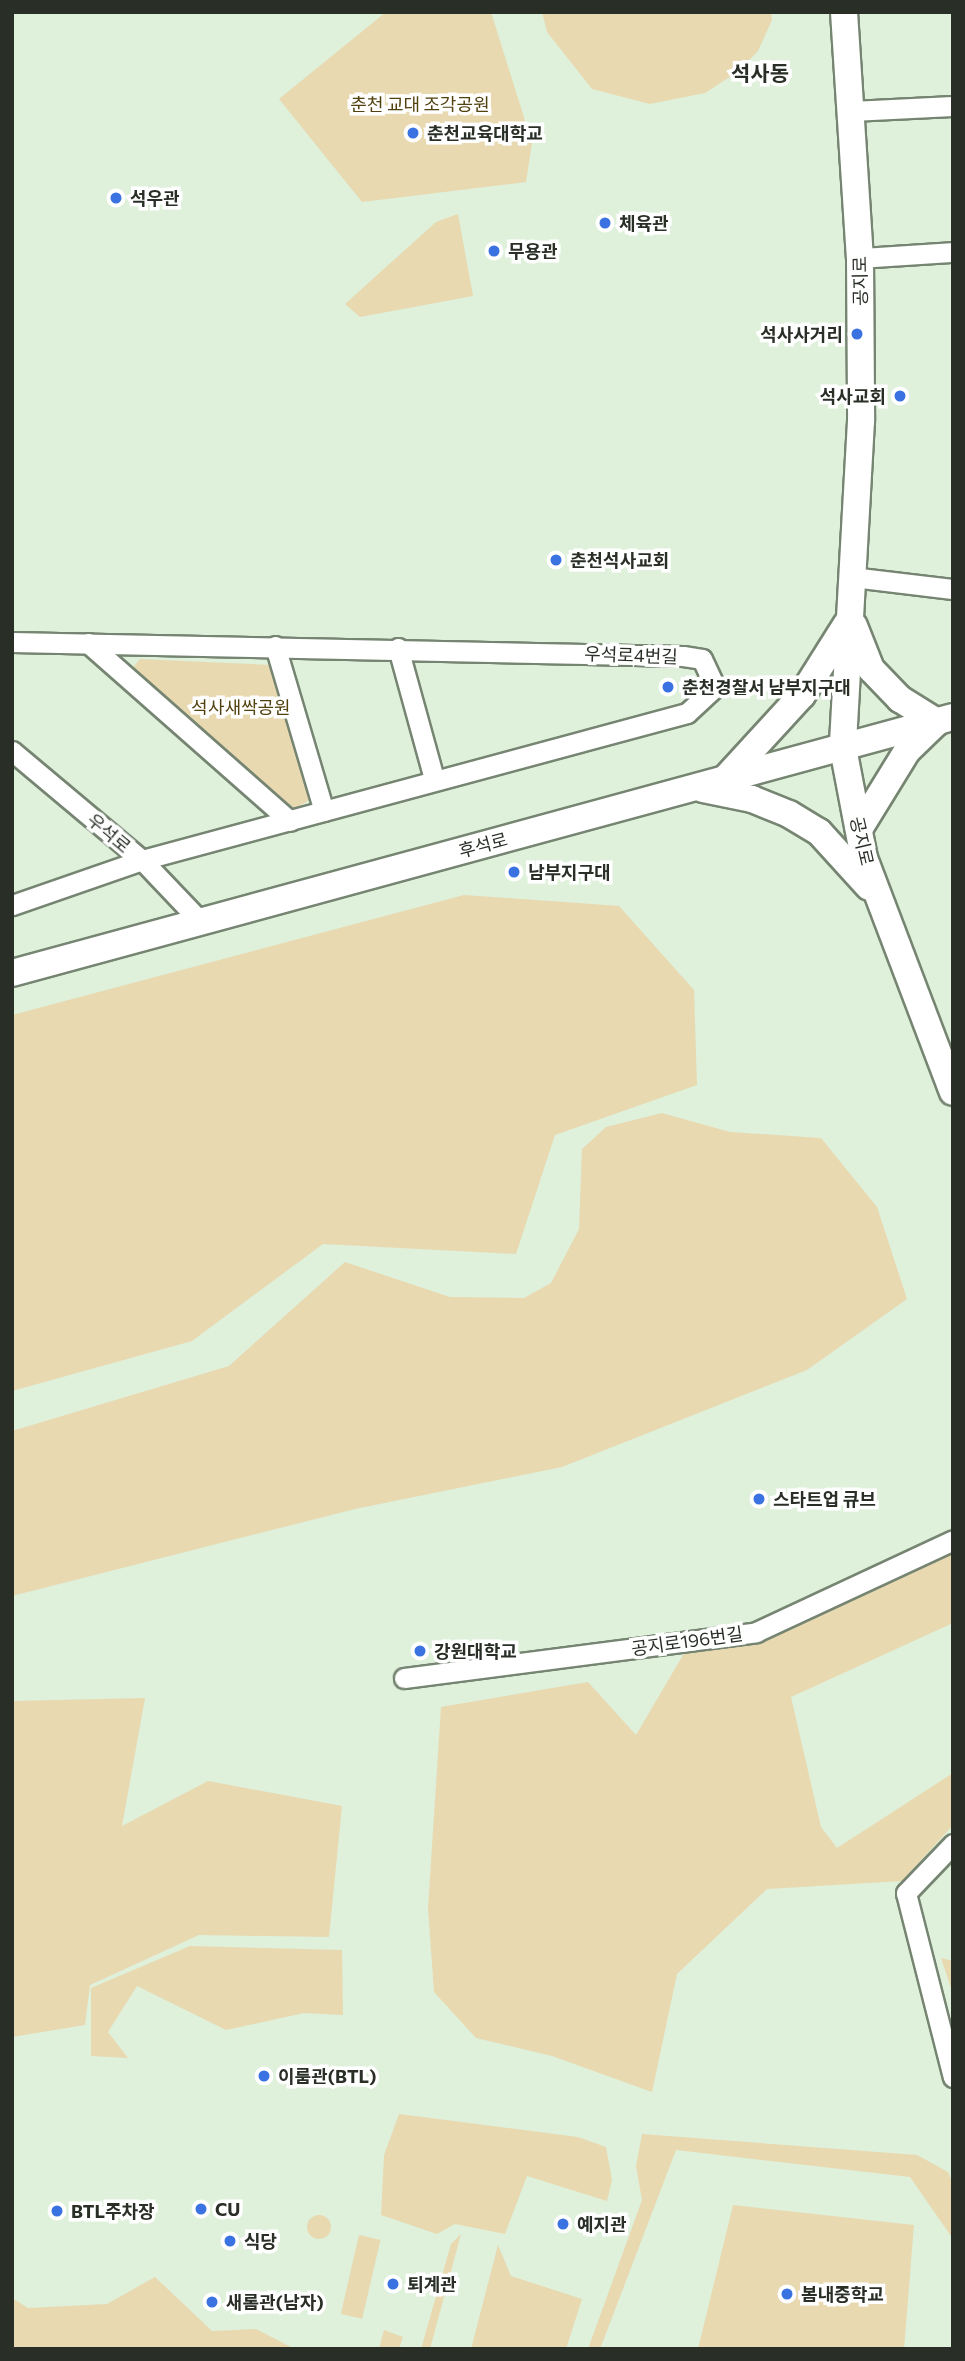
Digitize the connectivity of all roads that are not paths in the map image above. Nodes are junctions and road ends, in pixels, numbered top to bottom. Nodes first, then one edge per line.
1 (844, 12) edge
2 (953, 106) edge
3 (851, 111) junction
4 (953, 252) edge
5 (860, 258) junction
6 (852, 577) junction
7 (953, 589) edge
8 (850, 617) junction
9 (12, 642) edge
10 (88, 643) junction
11 (275, 646) junction
12 (398, 648) junction
13 (945, 719) edge
14 (843, 748) junction
15 (12, 751) edge
16 (434, 779) junction
17 (724, 780) junction
18 (694, 788) junction
19 (324, 811) junction
20 (290, 821) junction
21 (859, 829) junction
22 (142, 860) junction
23 (879, 899) junction
24 (12, 905) edge
25 (200, 921) junction
26 (13, 973) edge
27 (953, 1092) edge
28 (953, 1540) edge
29 (404, 1678) dead end
30 (953, 1844) edge
31 (953, 2077) edge

1 - 3 street, 공지로
2 - 3 street
3 - 5 street, 공지로
4 - 5 street
5 - 6 street, 공지로
6 - 7 street
6 - 8 street, 공지로
8 - 13 street
8 - 14 street, 공지로
8 - 17 street
9 - 10 street, 우석로4번길
10 - 11 street, 우석로4번길
10 - 20 street
11 - 12 street, 우석로4번길
11 - 19 street
12 - 16 street
12 - 16 street, 우석로4번길
13 - 14 street, 후석로
13 - 21 street
14 - 17 street, 후석로
14 - 21 street, 공지로
15 - 22 street, 우석로
16 - 19 street, 우석로4번길
17 - 18 street, 후석로
18 - 23 street
18 - 25 street, 후석로
19 - 20 street, 우석로4번길
20 - 22 street, 우석로4번길
21 - 23 street, 공지로
22 - 24 street, 우석로4번길
22 - 25 street, 우석로
23 - 27 street, 공지로
25 - 26 street, 후석로
28 - 29 street, 공지로196번길
30 - 31 street

